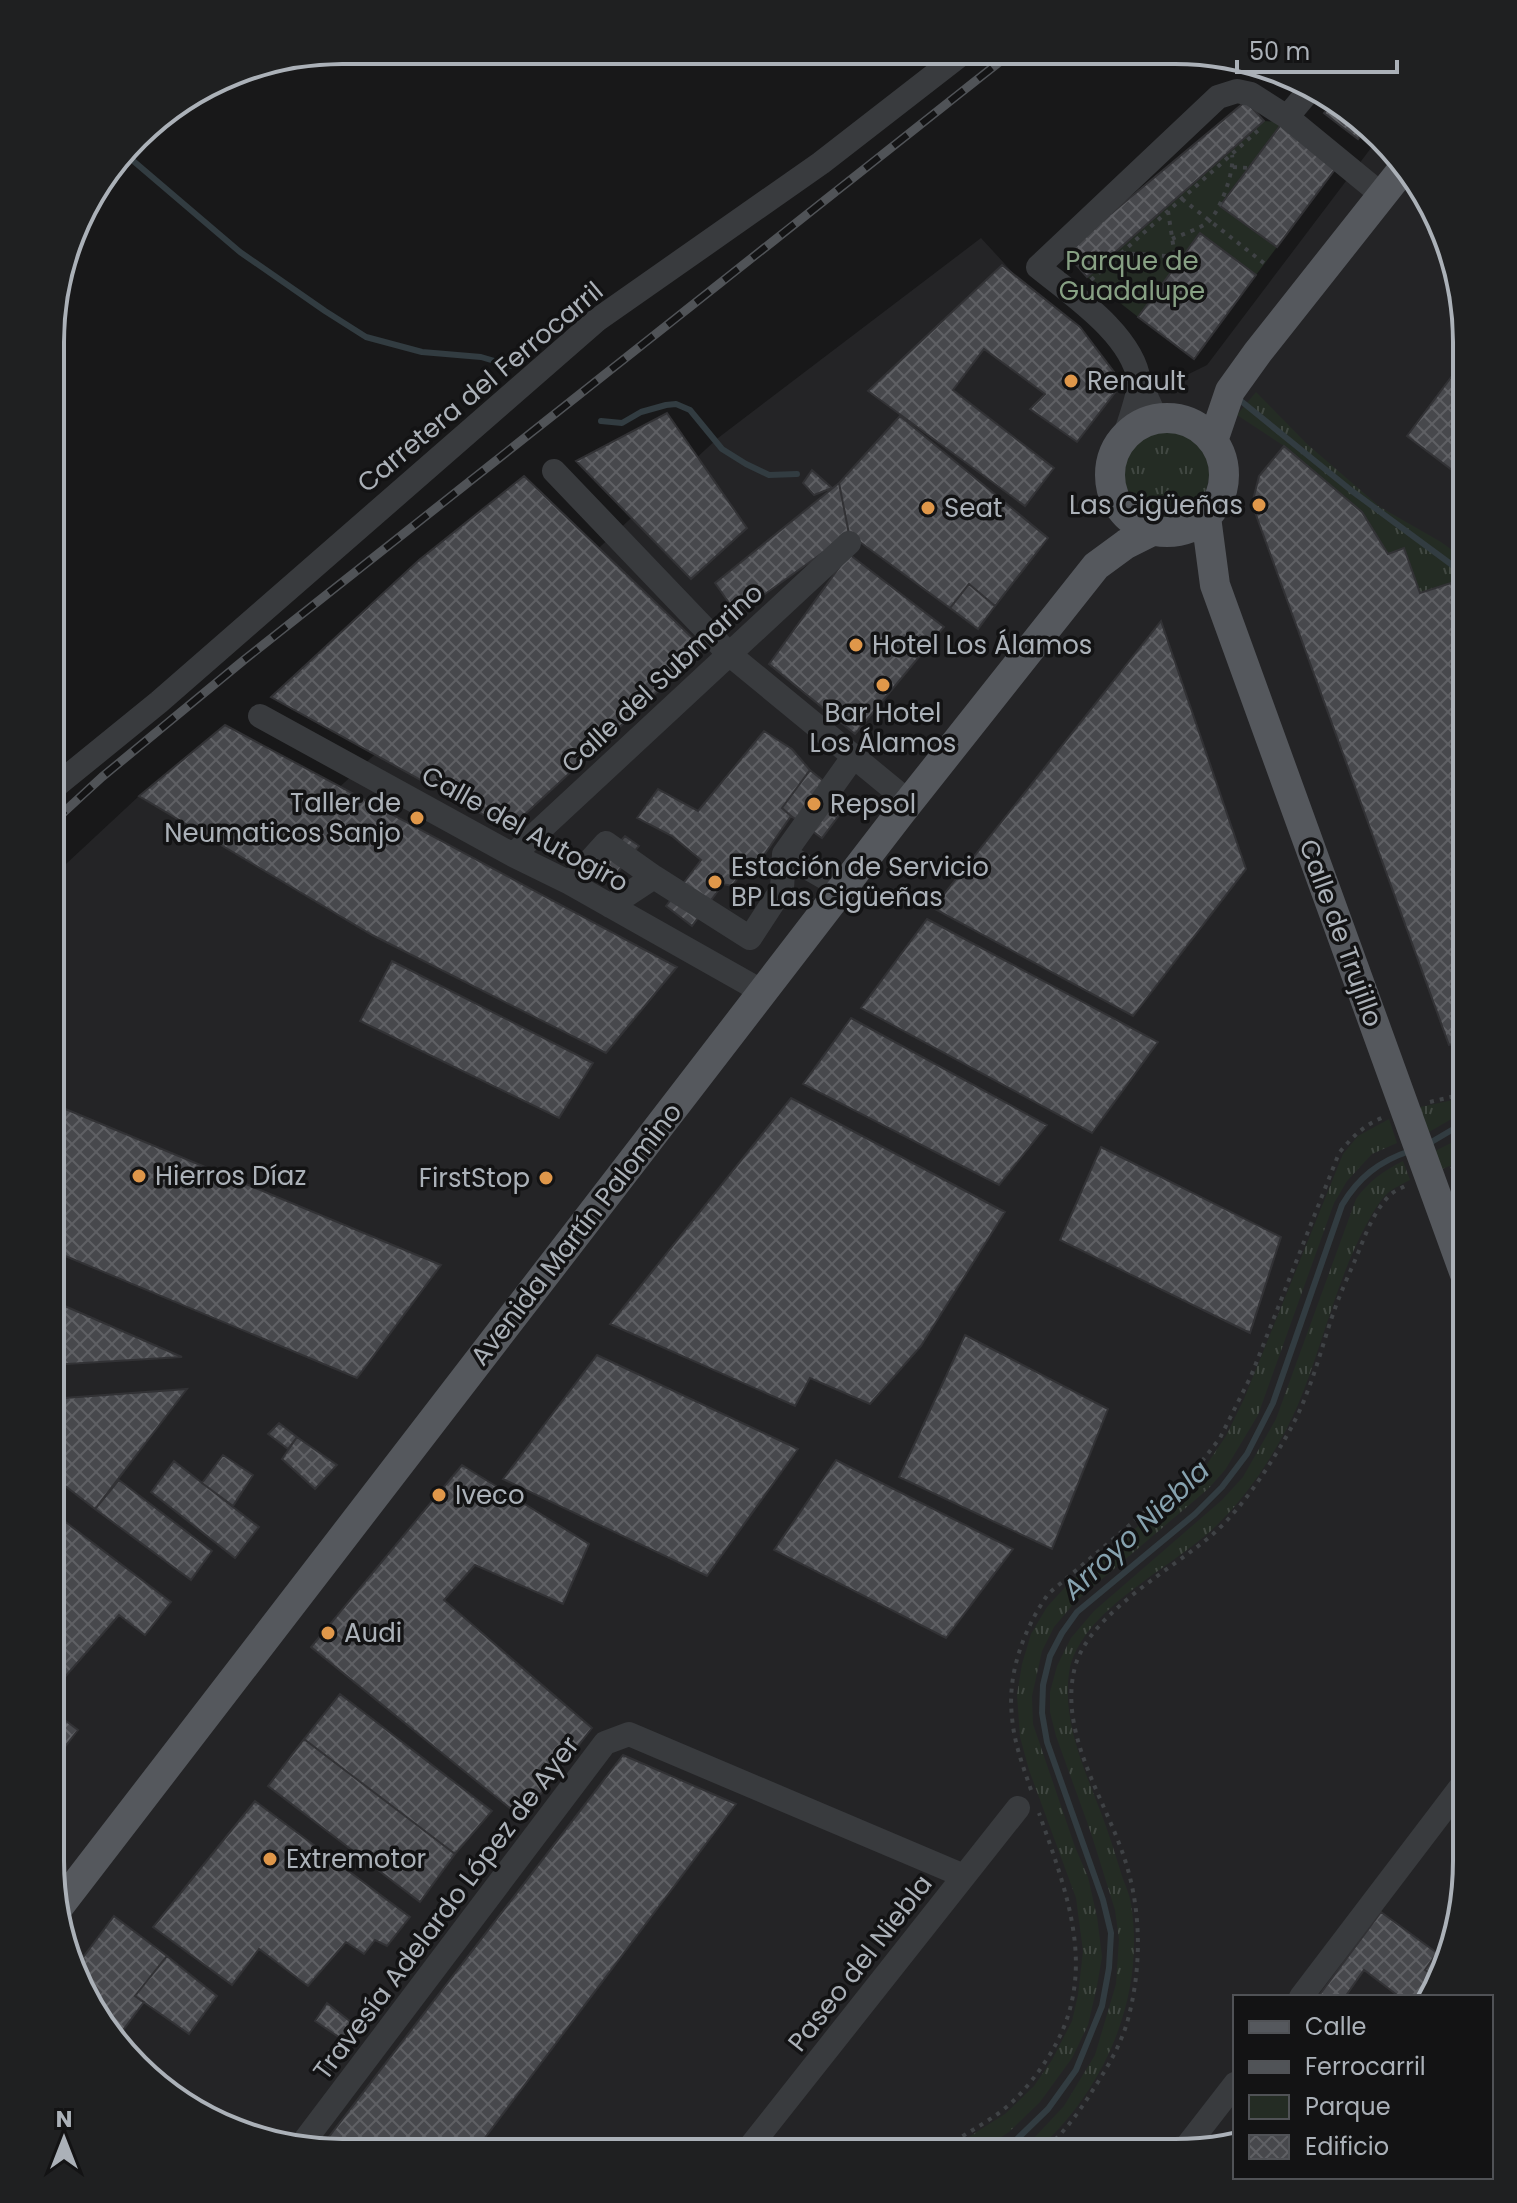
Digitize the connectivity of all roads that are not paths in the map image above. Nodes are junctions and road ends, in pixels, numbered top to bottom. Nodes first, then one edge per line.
1 (949, 64) edge
2 (1304, 96) edge
3 (1278, 119) junction
4 (1398, 175) edge
5 (1382, 195) junction
6 (1140, 383) junction
7 (1230, 391) junction
8 (1169, 419) junction
9 (1125, 435) junction
10 (1213, 441) junction
11 (554, 471) dead end
12 (1115, 500) junction
13 (1206, 517) junction
14 (1166, 531) junction
15 (849, 543) dead end
16 (1096, 566) junction
17 (1215, 585) junction
18 (729, 654) junction
19 (260, 716) dead end
20 (854, 756) junction
21 (64, 779) edge
22 (909, 802) junction
23 (784, 854) junction
24 (513, 855) junction
25 (654, 877) junction
26 (570, 883) junction
27 (843, 888) junction
28 (610, 906) junction
29 (750, 938) junction
30 (727, 972) junction
31 (763, 992) junction
32 (1452, 1240) edge
33 (1452, 1798) edge
34 (1029, 1805) road end
35 (964, 1876) junction
36 (66, 1897) edge
37 (1303, 1995) edge
38 (1233, 2087) edge
39 (307, 2137) edge
40 (1193, 2138) edge
41 (756, 2139) edge

1 - 21 street, Carretera del Ferrocarril
2 - 3 street
3 - 5 street
3 - 6 street
4 - 5 main road
5 - 7 main road
6 - 8 street
6 - 9 street
7 - 8 main road
7 - 10 main road
8 - 9 main road
8 - 10 main road
9 - 12 main road
10 - 13 main road
11 - 18 street
12 - 14 main road
12 - 16 main road, Avenida Martín Palomino
13 - 14 main road
13 - 17 main road
14 - 16 main road, Avenida Martín Palomino
14 - 17 main road
15 - 18 street, Calle del Submarino
16 - 22 main road, Avenida Martín Palomino
17 - 32 main road, Calle de Trujillo
18 - 20 street
18 - 24 street, Calle del Submarino
19 - 24 street, Calle del Autogiro
20 - 22 street
20 - 23 street
22 - 27 main road, Avenida Martín Palomino
23 - 27 street
23 - 29 street
24 - 26 street, Calle del Autogiro
25 - 26 street
25 - 28 street
25 - 29 street
26 - 28 street, Calle del Autogiro
27 - 31 main road, Avenida Martín Palomino
28 - 30 street, Calle del Autogiro
29 - 30 street
30 - 31 street, Calle del Autogiro
31 - 36 main road, Avenida Martín Palomino
33 - 37 street
34 - 35 street, Paseo del Niebla
35 - 39 street, Travesía Adelardo López de Ayer
35 - 41 street, Paseo del Niebla
38 - 40 street

